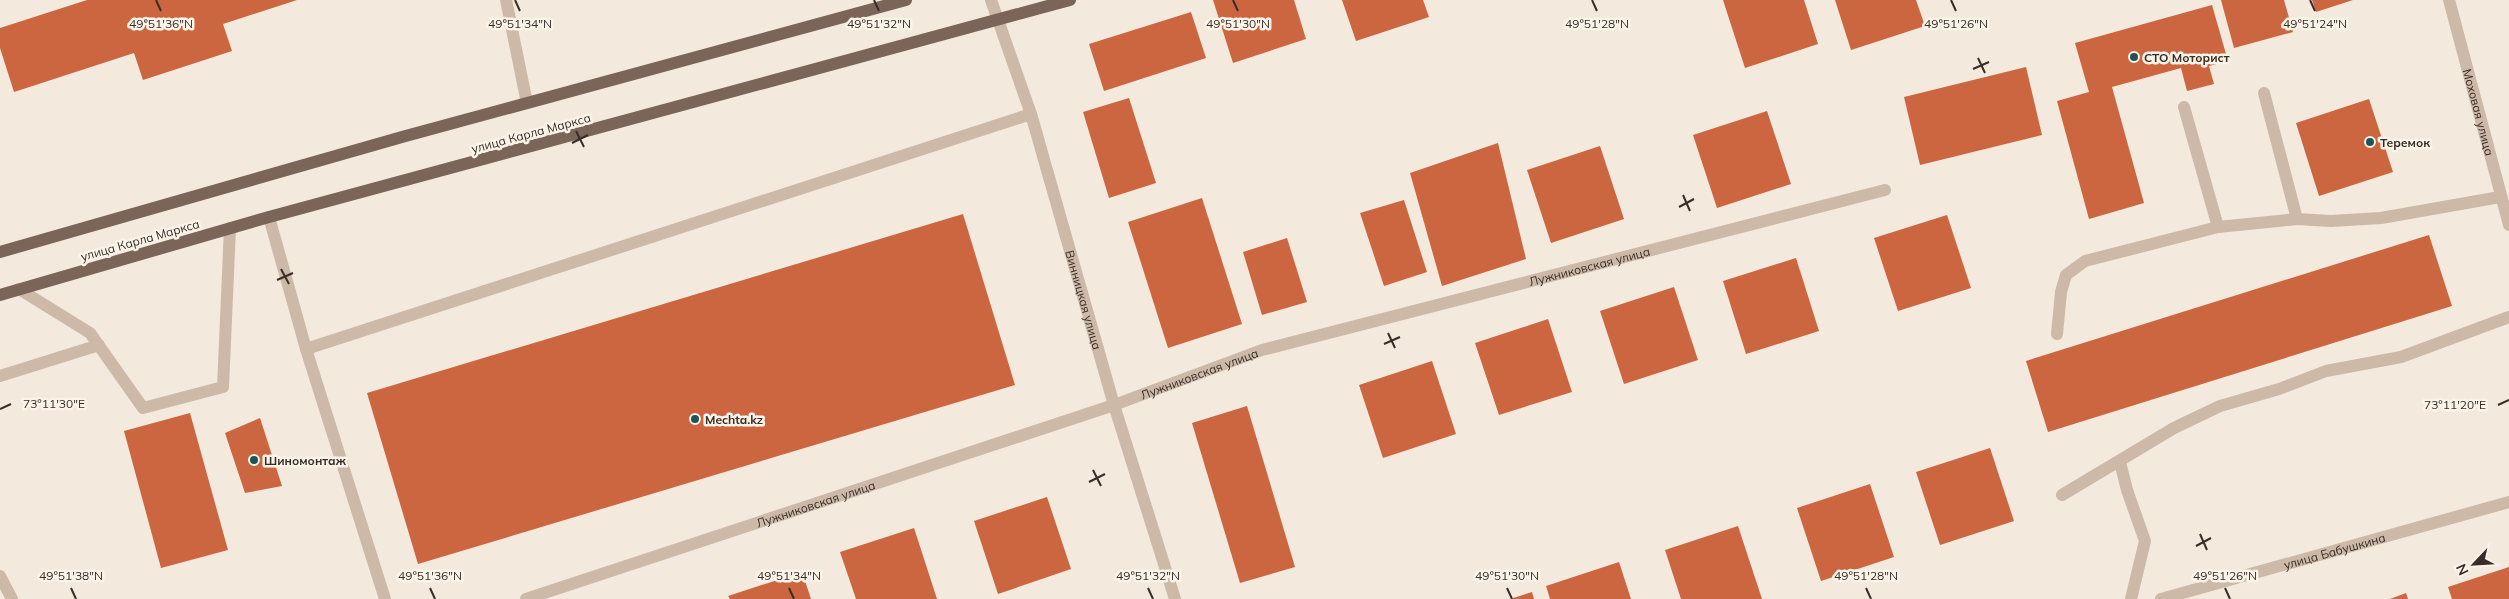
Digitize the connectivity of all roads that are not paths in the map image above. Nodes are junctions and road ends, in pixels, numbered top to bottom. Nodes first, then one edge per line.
1 (506, 0) edge
2 (906, 0) edge
3 (991, 0) edge
4 (1070, 0) edge
5 (2449, 0) edge
6 (998, 21) junction
7 (2264, 93) dead end
8 (527, 104) junction
9 (2184, 107) dead end
10 (1031, 114) junction
11 (1885, 190) dead end
12 (2500, 197) junction
13 (269, 217) junction
14 (2297, 219) junction
15 (2509, 225) edge
16 (2218, 226) junction
17 (230, 228) junction
18 (0, 252) edge
19 (19, 289) junction
20 (0, 295) edge
21 (2509, 316) edge
22 (2057, 334) dead end
23 (99, 345) junction
24 (306, 348) junction
25 (0, 376) edge
26 (1114, 404) junction
27 (2120, 462) junction
28 (2062, 495) dead end
29 (2509, 502) edge
30 (0, 576) edge
31 (12, 599) edge
32 (385, 599) edge
33 (526, 599) edge
34 (1175, 599) edge
35 (2131, 599) edge
36 (2161, 599) edge

1 - 8 street
2 - 8 main road
3 - 6 street, Винницкая улица
4 - 6 main road, улица Карла Маркса
5 - 12 street, Моховая улица
6 - 10 street, Винницкая улица
6 - 13 main road, улица Карла Маркса
7 - 14 street
8 - 18 main road
9 - 16 street
10 - 24 street
10 - 26 street, Винницкая улица
11 - 26 street, Лужниковская улица
12 - 14 street
12 - 15 street, Моховая улица
13 - 17 main road, улица Карла Маркса
13 - 24 street
14 - 16 street
16 - 22 street
17 - 19 main road, улица Карла Маркса
17 - 23 street
19 - 20 main road, улица Карла Маркса
19 - 23 street
21 - 27 street
23 - 25 street
24 - 32 street
26 - 33 street, Лужниковская улица
26 - 34 street, Винницкая улица
27 - 28 street
27 - 35 street
29 - 36 street, улица Бабушкина
30 - 31 street

